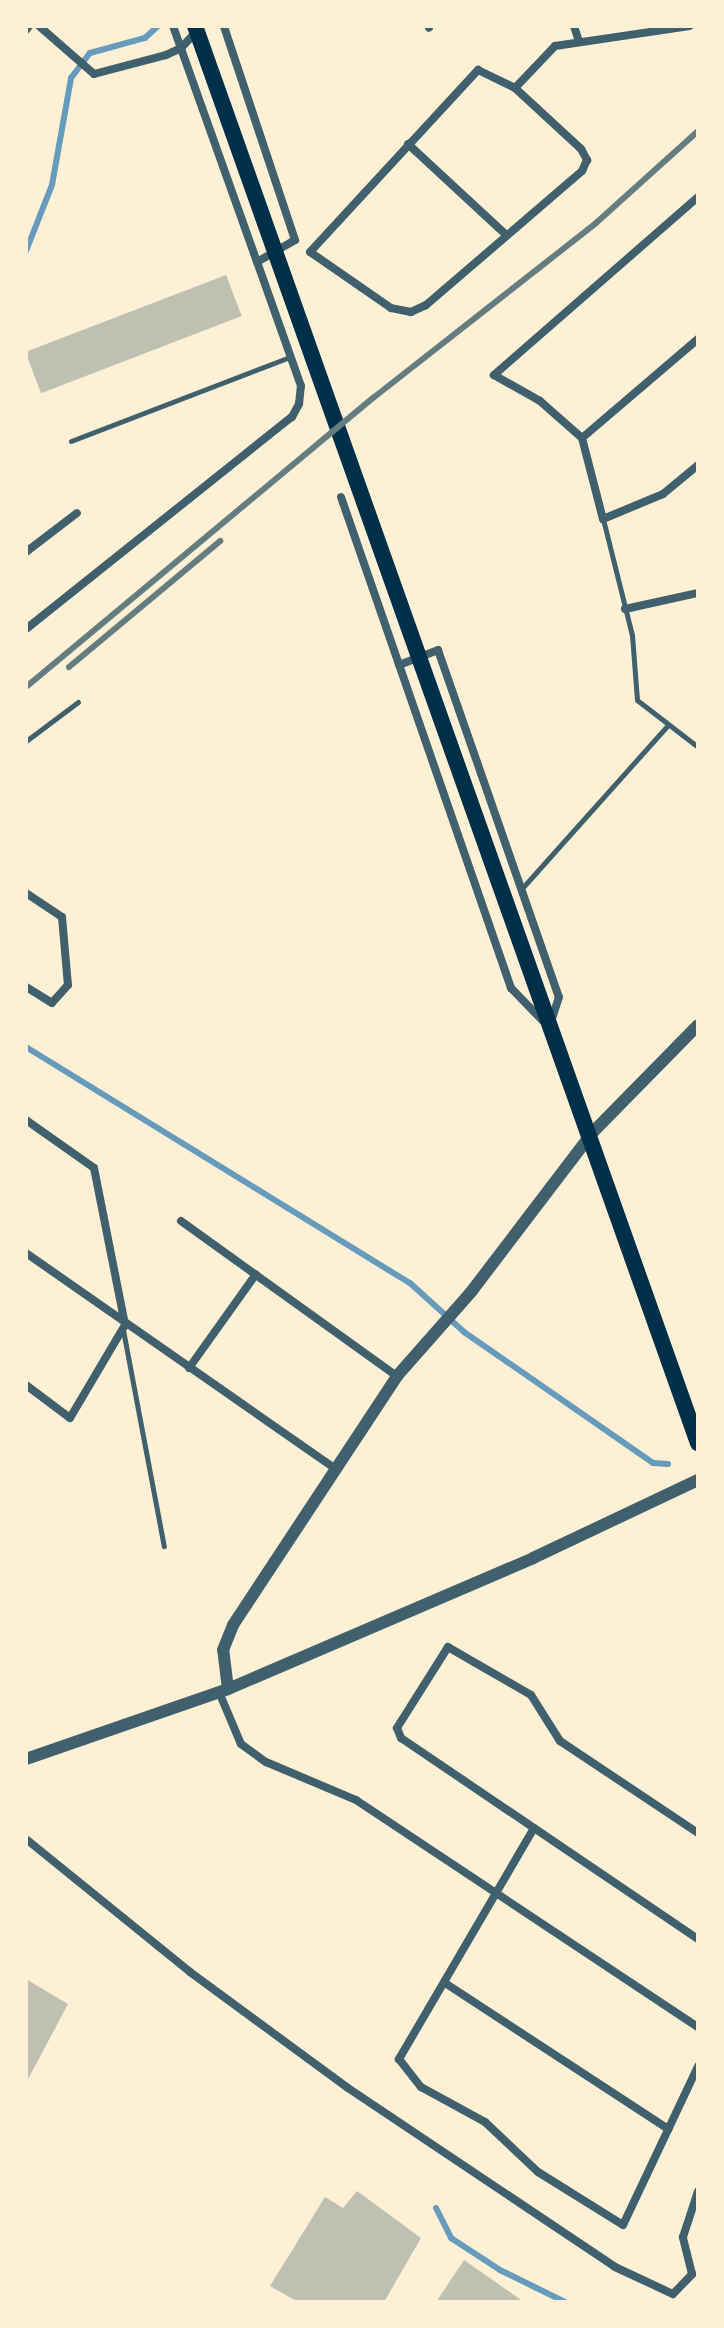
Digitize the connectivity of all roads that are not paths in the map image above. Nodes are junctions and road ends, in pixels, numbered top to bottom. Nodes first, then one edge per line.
1 (39, 26) edge
2 (173, 26) edge
3 (195, 26) edge
4 (201, 26) edge
5 (224, 26) edge
6 (574, 26) edge
7 (690, 26) edge
8 (579, 41) junction
9 (181, 48) junction
10 (515, 88) junction
11 (408, 144) junction
12 (698, 197) edge
13 (504, 233) junction
14 (295, 240) junction
15 (310, 252) junction
16 (257, 262) junction
17 (698, 339) edge
18 (291, 356) junction
19 (582, 438) junction
20 (71, 441) dead end
21 (698, 465) edge
22 (341, 497) dead end
23 (77, 513) dead end
24 (603, 519) junction
25 (26, 552) edge
26 (698, 593) edge
27 (625, 609) junction
28 (26, 629) edge
29 (399, 665) junction
30 (78, 702) dead end
31 (668, 725) junction
32 (26, 741) edge
33 (698, 747) edge
34 (524, 886) junction
35 (26, 893) edge
36 (26, 987) edge
37 (698, 1025) edge
38 (553, 1027) junction
39 (26, 1120) edge
40 (592, 1133) junction
41 (181, 1221) dead end
42 (26, 1253) edge
43 (256, 1274) junction
44 (124, 1327) junction
45 (189, 1368) junction
46 (397, 1376) junction
47 (28, 1390) edge
48 (698, 1443) edge
49 (337, 1470) junction
50 (698, 1480) edge
51 (164, 1546) dead end
52 (224, 1691) junction
53 (26, 1759) edge
54 (534, 1828) junction
55 (698, 1833) edge
56 (26, 1839) edge
57 (495, 1894) junction
58 (698, 1939) edge
59 (445, 1983) junction
60 (698, 2027) edge
61 (698, 2066) edge
62 (668, 2129) junction
63 (698, 2191) edge

1 - 9 street
2 - 9 street
3 - 38 main road
4 - 9 street
5 - 14 street
6 - 8 street
7 - 8 street
8 - 10 street
9 - 16 street
10 - 11 street
10 - 13 street
11 - 13 street
11 - 15 street
12 - 19 street
13 - 15 street
14 - 15 street
14 - 16 street
16 - 18 street
17 - 19 street
18 - 20 lane
18 - 28 street
19 - 24 street
21 - 24 street
22 - 29 street
23 - 25 street
24 - 27 lane
26 - 27 street
27 - 31 lane
29 - 34 street
29 - 38 street
30 - 32 lane
31 - 33 lane
31 - 34 lane
34 - 38 street
35 - 36 street
37 - 40 street
38 - 40 main road
39 - 44 street
40 - 46 street
40 - 48 main road
41 - 43 street
42 - 44 street
43 - 45 street
43 - 46 street
44 - 45 street
44 - 47 street
44 - 51 lane
45 - 49 street
46 - 49 street
49 - 52 street
50 - 52 street
52 - 53 street
52 - 57 street
54 - 55 street
54 - 57 street
54 - 58 street
56 - 63 street
57 - 59 street
57 - 60 street
59 - 62 street
59 - 62 street
61 - 62 street

